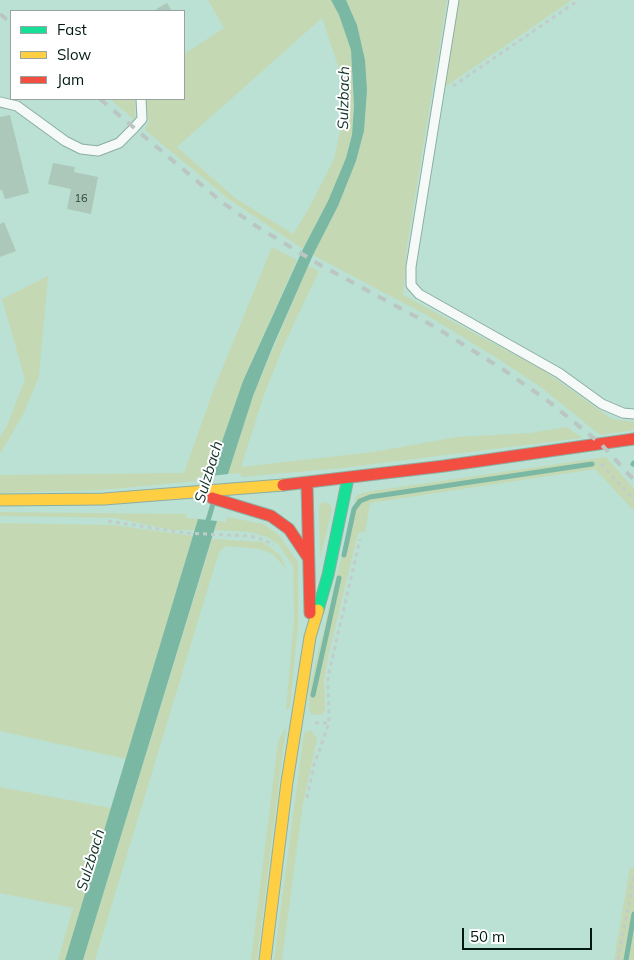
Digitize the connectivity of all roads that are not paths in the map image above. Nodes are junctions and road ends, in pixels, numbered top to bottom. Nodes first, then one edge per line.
1 (454, 0) edge
2 (141, 100) edge
3 (0, 102) edge
4 (634, 414) edge
5 (634, 439) edge
6 (348, 478) junction
7 (307, 483) junction
8 (196, 494) junction
9 (0, 500) edge
10 (307, 556) junction
11 (310, 637) junction
12 (265, 960) edge

1 - 4 lane
2 - 3 lane
5 - 6 street
6 - 7 street
6 - 11 street
7 - 8 street
7 - 10 street
8 - 9 street
8 - 10 street
10 - 11 street
11 - 12 street

